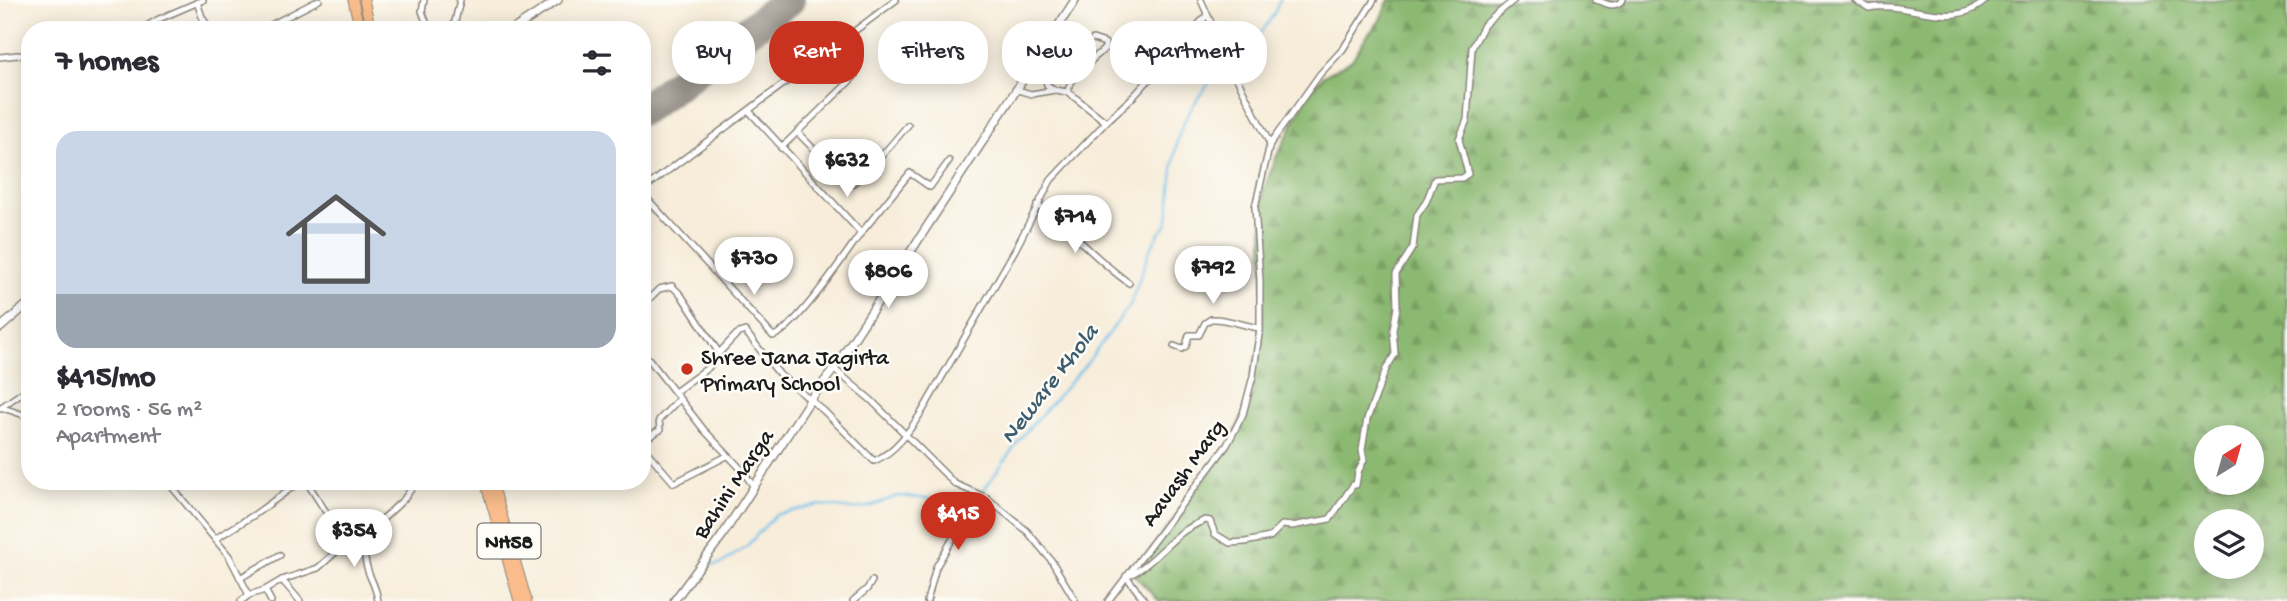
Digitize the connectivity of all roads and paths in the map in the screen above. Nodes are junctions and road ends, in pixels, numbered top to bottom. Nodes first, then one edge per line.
1 (319, 0) edge
2 (353, 0) edge
3 (364, 0) edge
4 (424, 0) edge
5 (460, 0) edge
6 (558, 0) edge
7 (896, 0) edge
8 (1075, 0) edge
9 (1201, 0) edge
10 (1374, 0) edge
11 (1514, 0) edge
12 (1597, 0) edge
13 (1623, 0) edge
14 (1855, 0) edge
15 (1986, 0) edge
16 (200, 1) edge
17 (1207, 15) junction
18 (159, 21) edge
19 (204, 21) edge
20 (279, 21) edge
21 (363, 21) edge
22 (366, 21) edge
23 (426, 21) edge
24 (455, 21) edge
25 (526, 21) edge
26 (1061, 21) edge
27 (1096, 40) edge
28 (21, 55) edge
29 (1096, 56) edge
30 (0, 57) edge
31 (847, 84) edge
32 (1021, 84) edge
33 (1048, 84) edge
34 (1069, 84) edge
35 (1017, 90) junction
36 (1055, 90) junction
37 (1068, 92) junction
38 (749, 111) junction
39 (1106, 122) junction
40 (908, 125) dead end
41 (797, 132) junction
42 (1270, 144) junction
43 (781, 148) junction
44 (948, 162) dead end
45 (651, 184) edge
46 (651, 201) edge
47 (1037, 205) junction
48 (861, 233) junction
49 (1129, 283) dead end
50 (651, 297) edge
51 (21, 310) edge
52 (0, 328) edge
53 (1260, 328) junction
54 (1174, 346) dead end
55 (719, 353) junction
56 (651, 362) edge
57 (834, 369) junction
58 (675, 392) junction
59 (21, 393) edge
60 (679, 400) junction
61 (810, 400) junction
62 (0, 408) edge
63 (21, 414) edge
64 (907, 434) junction
65 (651, 437) edge
66 (651, 455) edge
67 (727, 456) junction
68 (754, 487) junction
69 (174, 490) edge
70 (291, 490) edge
71 (310, 490) edge
72 (409, 490) edge
73 (488, 490) edge
74 (495, 490) edge
75 (987, 498) junction
76 (363, 534) junction
77 (215, 539) junction
78 (346, 543) junction
79 (280, 555) dead end
80 (1126, 576) junction
81 (240, 578) junction
82 (282, 580) junction
83 (872, 581) dead end
84 (265, 590) junction
85 (249, 595) junction
86 (1077, 600) edge
87 (241, 601) edge
88 (271, 601) edge
89 (300, 601) edge
90 (378, 601) edge
91 (519, 601) edge
92 (527, 601) edge
93 (674, 601) edge
94 (853, 601) edge
95 (927, 601) edge
96 (1067, 601) edge
97 (1108, 601) edge
98 (1145, 601) edge

1 - 20 street
2 - 21 main road
3 - 22 main road
4 - 23 street
5 - 24 street
6 - 25 street
7 - 38 street
8 - 26 street, Bahini Marga
9 - 17 street
10 - 42 street
11 - 80 street
12 - 13 street
14 - 15 street
16 - 18 street
16 - 19 street
17 - 39 street
17 - 42 street
27 - 29 street
28 - 30 street
31 - 41 street
32 - 35 street, Bahini Marga
33 - 36 street
34 - 37 street
35 - 36 street
35 - 57 street, Bahini Marga
36 - 37 street
37 - 39 street
38 - 43 street
38 - 45 street
39 - 47 street
40 - 41 street
41 - 43 street
42 - 53 street, Aavash Marg
43 - 48 street
44 - 48 street
46 - 48 street
47 - 49 street
47 - 64 street
50 - 55 street
51 - 52 street
53 - 54 street
53 - 80 street, Aavash Marg
55 - 58 street
55 - 61 street
56 - 58 street
57 - 61 street, Bahini Marga
57 - 64 street
58 - 60 street
59 - 62 street
60 - 65 street
60 - 67 street
61 - 64 street
61 - 68 street, Bahini Marga
62 - 63 street
64 - 75 street
66 - 67 street
67 - 68 street
68 - 93 street, Bahini Marga
69 - 77 street
70 - 77 street
71 - 78 street
72 - 76 street
73 - 91 main road, NH58
74 - 92 main road, NH58
75 - 86 street
75 - 95 street
76 - 78 street
76 - 90 street
77 - 81 street
78 - 82 street
79 - 81 street
80 - 97 street, Aavash Marg
80 - 98 street
81 - 85 street
82 - 84 street
82 - 89 street
83 - 94 street
84 - 85 street
84 - 88 street
85 - 87 street
86 - 96 street

